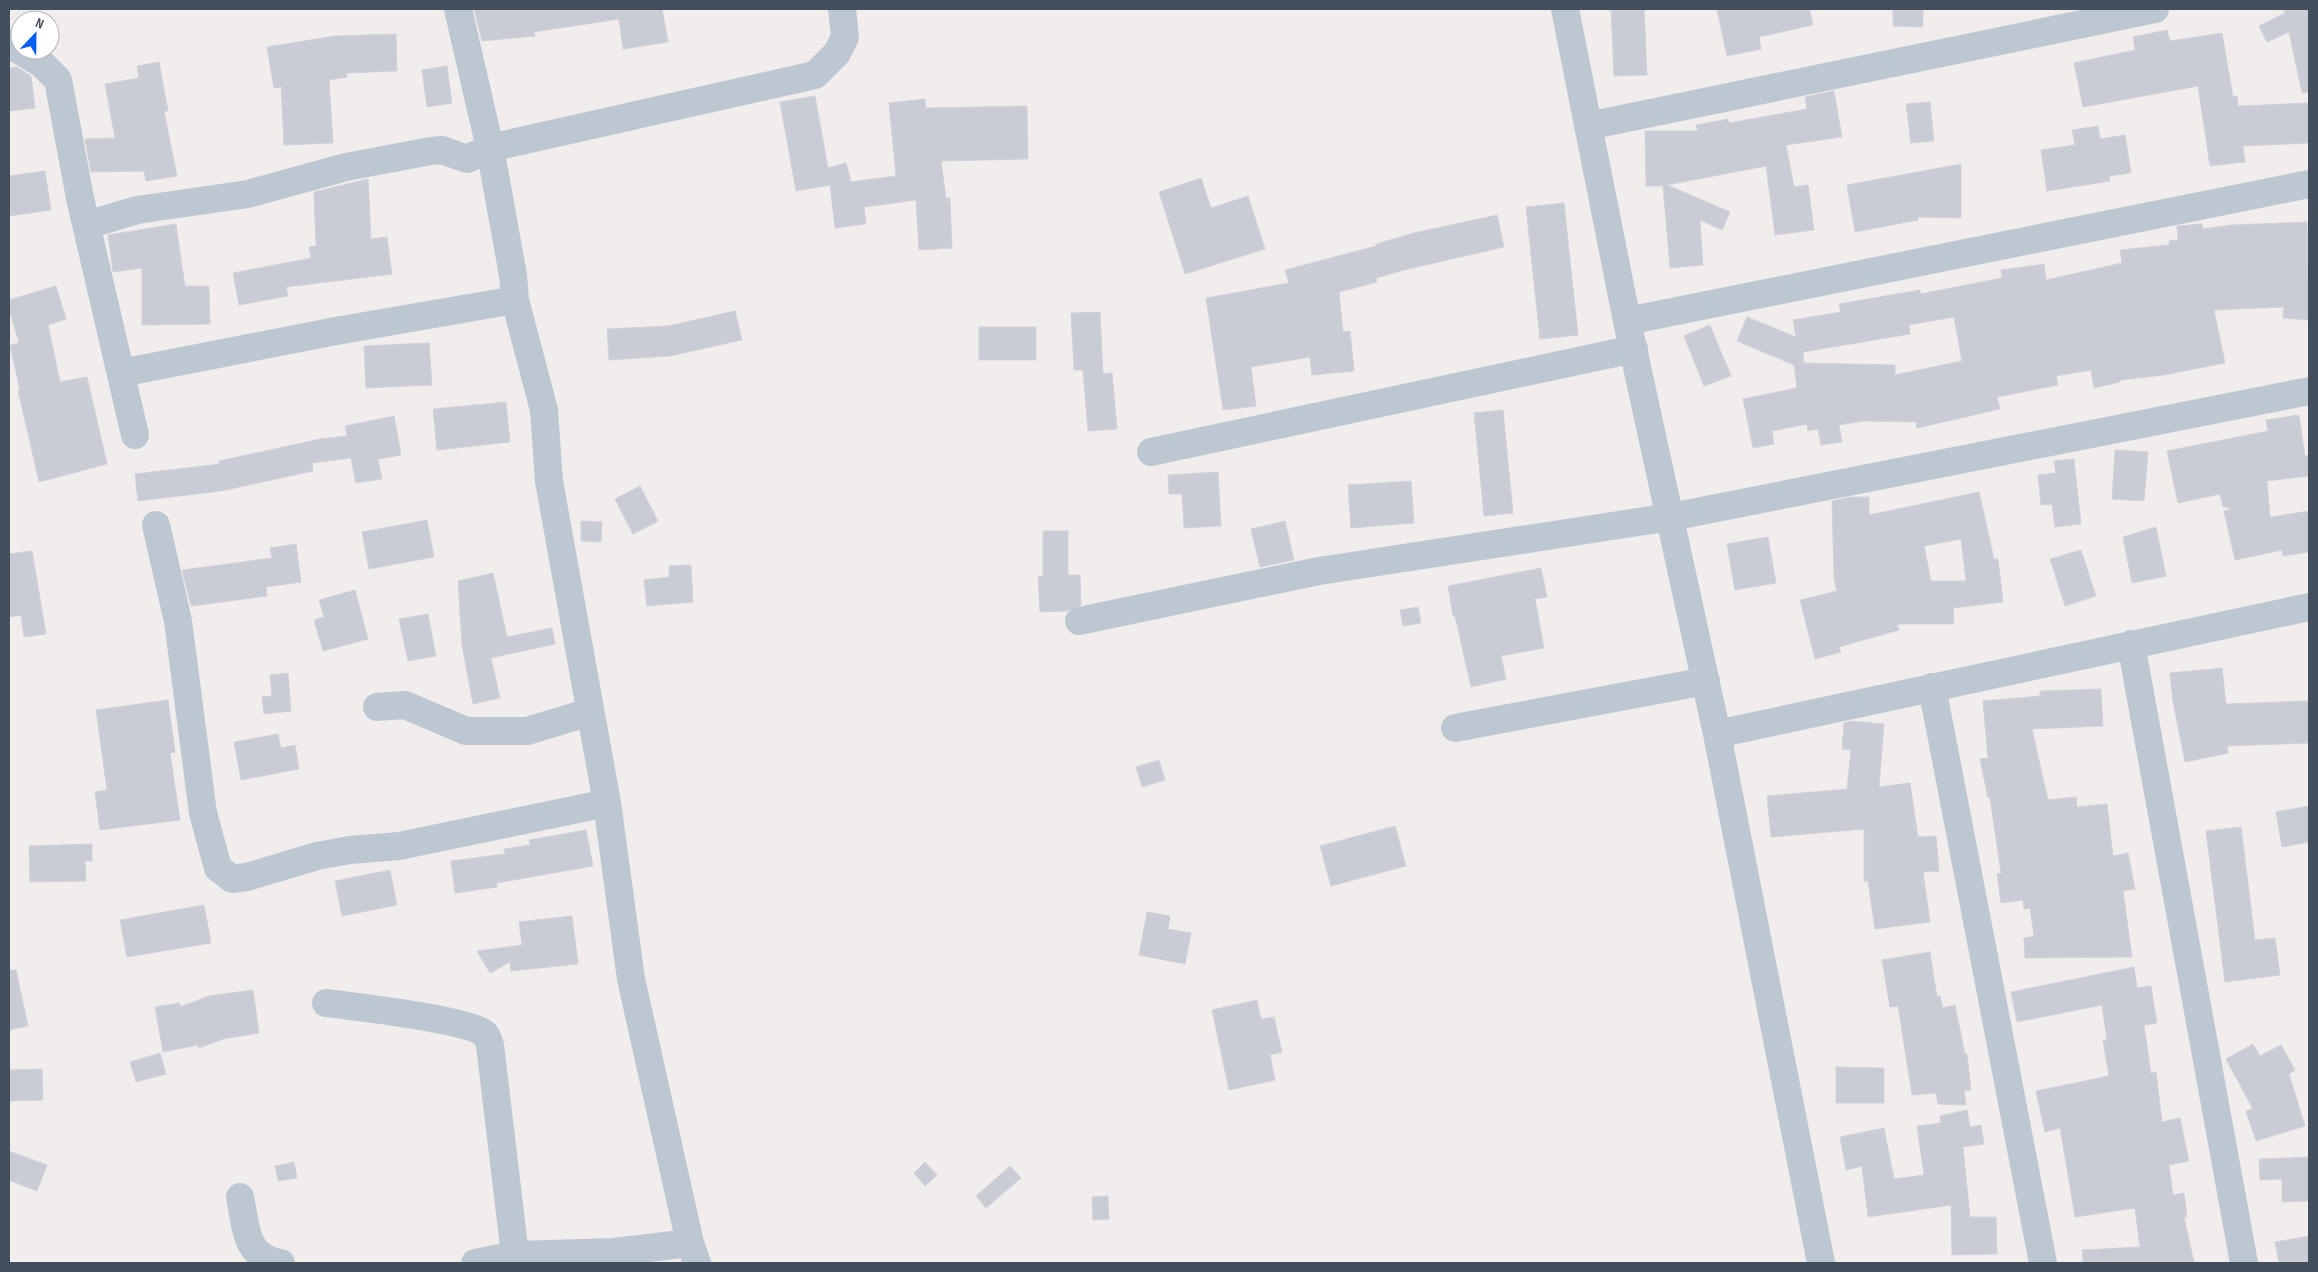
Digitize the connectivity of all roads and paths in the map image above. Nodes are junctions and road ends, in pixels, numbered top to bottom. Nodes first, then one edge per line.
1 (458, 9) edge
2 (842, 9) edge
3 (1565, 9) edge
4 (2155, 9) edge
5 (9, 44) edge
6 (1588, 126) junction
7 (490, 148) junction
8 (2309, 184) edge
9 (87, 225) junction
10 (515, 300) junction
11 (1627, 321) junction
12 (1634, 349) junction
13 (121, 372) junction
14 (2309, 391) edge
15 (135, 435) dead end
16 (1151, 452) dead end
17 (1671, 517) junction
18 (156, 525) dead end
19 (2309, 607) edge
20 (1079, 621) dead end
21 (2131, 644) junction
22 (1706, 681) junction
23 (1932, 687) junction
24 (377, 707) dead end
25 (590, 712) junction
26 (1455, 728) dead end
27 (1717, 734) junction
28 (607, 802) junction
29 (326, 1003) dead end
30 (240, 1197) dead end
31 (694, 1253) edge
32 (515, 1255) junction
33 (281, 1263) edge
34 (475, 1263) edge
35 (1821, 1263) edge
36 (2043, 1263) edge
37 (2244, 1263) edge

1 - 7 street
2 - 7 street
3 - 6 street
4 - 6 street
5 - 9 street
6 - 11 street
7 - 9 street
7 - 10 street
8 - 11 street
9 - 13 street
10 - 13 street
10 - 25 street
11 - 12 street
12 - 16 street
12 - 17 street
13 - 15 street
14 - 17 street
17 - 20 street
17 - 22 street
18 - 28 street
19 - 21 street
21 - 23 street
21 - 37 street
22 - 26 street
22 - 27 street
23 - 27 street
23 - 36 street
24 - 25 street
25 - 28 street
27 - 35 street
28 - 31 street
29 - 32 street
30 - 33 street
31 - 32 street
32 - 34 street

